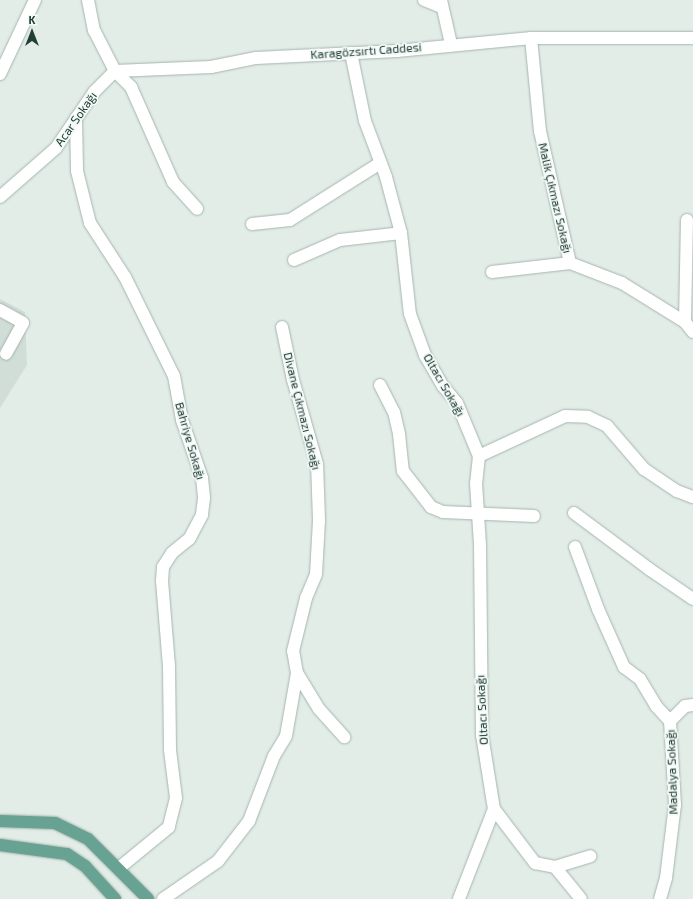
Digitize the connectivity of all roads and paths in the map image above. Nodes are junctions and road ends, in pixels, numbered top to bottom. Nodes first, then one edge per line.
1 (35, 0) edge
2 (88, 0) edge
3 (424, 0) edge
4 (441, 3) edge
5 (531, 38) junction
6 (693, 38) edge
7 (451, 44) junction
8 (351, 53) junction
9 (115, 71) junction
10 (0, 74) edge
11 (76, 118) junction
12 (380, 163) junction
13 (0, 197) edge
14 (197, 209) dead end
15 (687, 220) dead end
16 (252, 224) dead end
17 (400, 234) junction
18 (294, 260) dead end
19 (570, 263) junction
20 (492, 272) dead end
21 (0, 310) edge
22 (685, 322) junction
23 (282, 327) dead end
24 (693, 332) edge
25 (6, 354) dead end
26 (380, 386) dead end
27 (479, 456) junction
28 (693, 497) edge
29 (574, 513) dead end
30 (478, 514) junction
31 (534, 516) dead end
32 (575, 547) dead end
33 (693, 599) edge
34 (297, 673) junction
35 (693, 705) edge
36 (670, 720) junction
37 (344, 737) dead end
38 (494, 809) junction
39 (0, 821) edge
40 (0, 845) edge
41 (590, 856) dead end
42 (555, 867) junction
43 (119, 868) junction
44 (114, 899) edge
45 (148, 899) edge
46 (163, 899) edge
47 (459, 899) edge
48 (581, 899) edge
49 (660, 899) edge

1 - 10 street
2 - 9 street
3 - 4 street
4 - 7 street
5 - 6 street, Karagözsırtı Caddesi
5 - 7 street, Karagözsırtı Caddesi
5 - 19 street, Malik Çıkmazı Sokağı
7 - 8 street, Karagözsırtı Caddesi
8 - 9 street, Karagözsırtı Caddesi
8 - 12 street, Oltacı Sokağı
9 - 11 street, Acar Sokağı
9 - 14 street
11 - 13 street, Acar Sokağı
11 - 43 street, Bahriye Sokağı
12 - 16 street
12 - 17 street, Oltacı Sokağı
15 - 22 street
17 - 18 street
17 - 27 street, Oltacı Sokağı
19 - 20 street
19 - 22 street, Malik Çıkmazı Sokağı
21 - 25 street
22 - 24 street, Malik Çıkmazı Sokağı
23 - 34 street, Divane Çıkmazı Sokağı
26 - 30 street
27 - 28 street
27 - 30 street, Oltacı Sokağı
29 - 33 street
30 - 31 street
30 - 38 street, Oltacı Sokağı
32 - 36 street
34 - 37 street
34 - 46 street, Divane Çıkmazı Sokağı
35 - 36 street, Madalya Sokağı
36 - 49 street, Madalya Sokağı
38 - 42 street
38 - 47 street
39 - 43 main road
40 - 44 main road
41 - 42 street
42 - 48 street
43 - 45 main road

